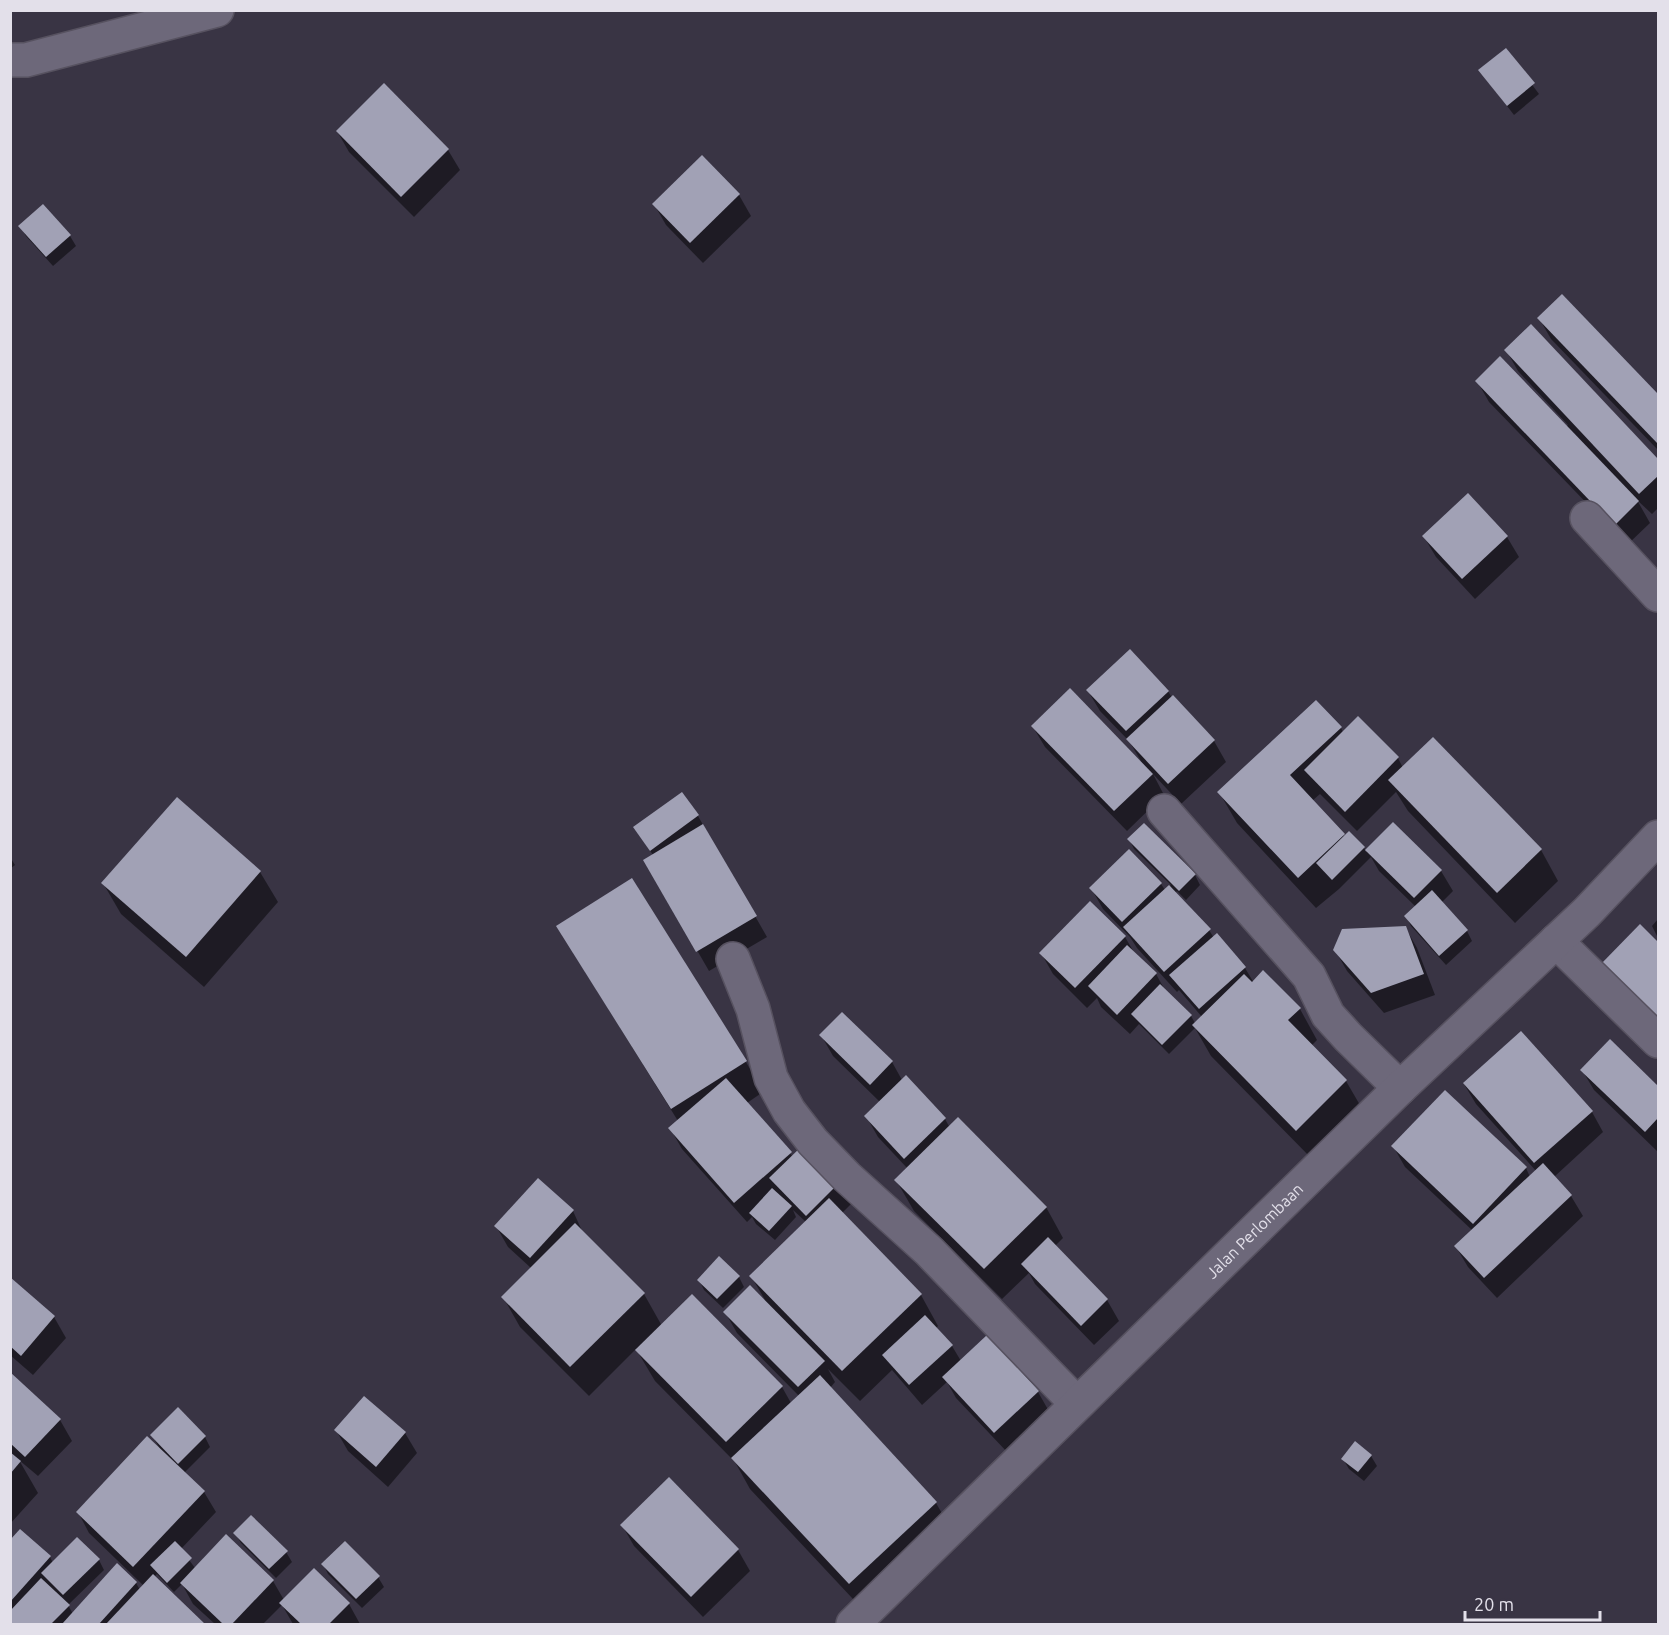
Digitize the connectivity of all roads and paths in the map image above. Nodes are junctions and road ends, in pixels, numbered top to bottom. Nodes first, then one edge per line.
1 (217, 10) edge
2 (10, 60) edge
3 (1587, 518) dead end
4 (1659, 595) edge
5 (1164, 811) dead end
6 (1659, 837) edge
7 (1556, 940) junction
8 (733, 959) dead end
9 (1659, 1041) edge
10 (1400, 1088) junction
11 (1077, 1404) junction
12 (852, 1624) edge

1 - 2 street
3 - 4 street
5 - 10 street
6 - 7 street, Jalan Perlombaan
7 - 9 street
7 - 10 street, Jalan Perlombaan
8 - 11 street
10 - 11 street, Jalan Perlombaan
11 - 12 street, Jalan Perlombaan

